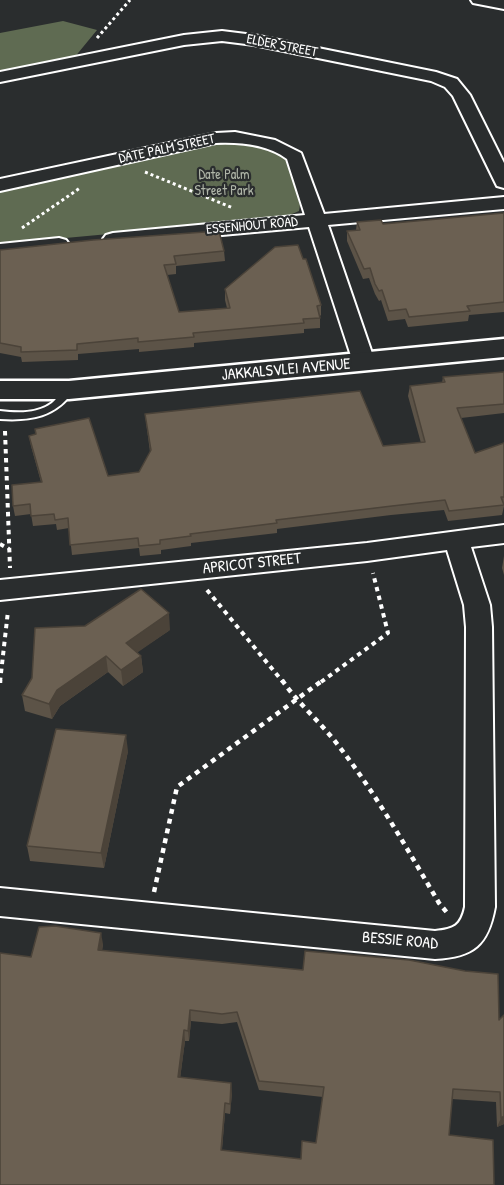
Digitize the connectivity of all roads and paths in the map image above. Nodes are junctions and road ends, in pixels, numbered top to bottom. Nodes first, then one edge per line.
1 (130, 0) edge
2 (479, 0) edge
3 (504, 4) edge
4 (87, 60) junction
5 (0, 77) edge
6 (124, 158) junction
7 (504, 182) edge
8 (86, 184) dead end
9 (0, 185) edge
10 (504, 203) edge
11 (316, 220) junction
12 (272, 224) junction
13 (19, 230) dead end
14 (96, 241) edge
15 (73, 243) edge
16 (0, 250) edge
17 (504, 348) edge
18 (364, 362) junction
19 (0, 390) edge
20 (69, 390) junction
21 (0, 415) edge
22 (4, 430) dead end
23 (504, 534) edge
24 (456, 540) junction
25 (0, 544) edge
26 (9, 549) junction
27 (367, 552) junction
28 (189, 570) junction
29 (5, 589) edge
30 (0, 683) edge
31 (296, 700) junction
32 (0, 902) edge
33 (149, 917) junction
34 (469, 938) junction

1 - 4 path
2 - 3 street
4 - 5 street, ELDER STREET
4 - 7 street, ELDER STREET
6 - 9 street, DATE PALM STREET
6 - 11 street, DATE PALM STREET
6 - 12 path
8 - 13 path
10 - 11 street, ESSENHOUT ROAD
11 - 12 street, ESSENHOUT ROAD
11 - 18 street, DATE PALM STREET
12 - 14 street, ESSENHOUT ROAD
15 - 16 street
17 - 18 street, JAKKALSVLEI AVENUE
18 - 20 street, JAKKALSVLEI AVENUE
19 - 20 street, JAKKALSVLEI AVENUE
20 - 21 lane
22 - 26 path
23 - 24 street, APRICOT STREET
24 - 27 street, APRICOT STREET
24 - 34 street
25 - 26 path
26 - 29 path
27 - 28 street, APRICOT STREET
27 - 31 path
28 - 29 street, APRICOT STREET
28 - 31 path
29 - 30 path
31 - 33 path
31 - 34 path
32 - 33 street, BESSIE ROAD
33 - 34 street, BESSIE ROAD

